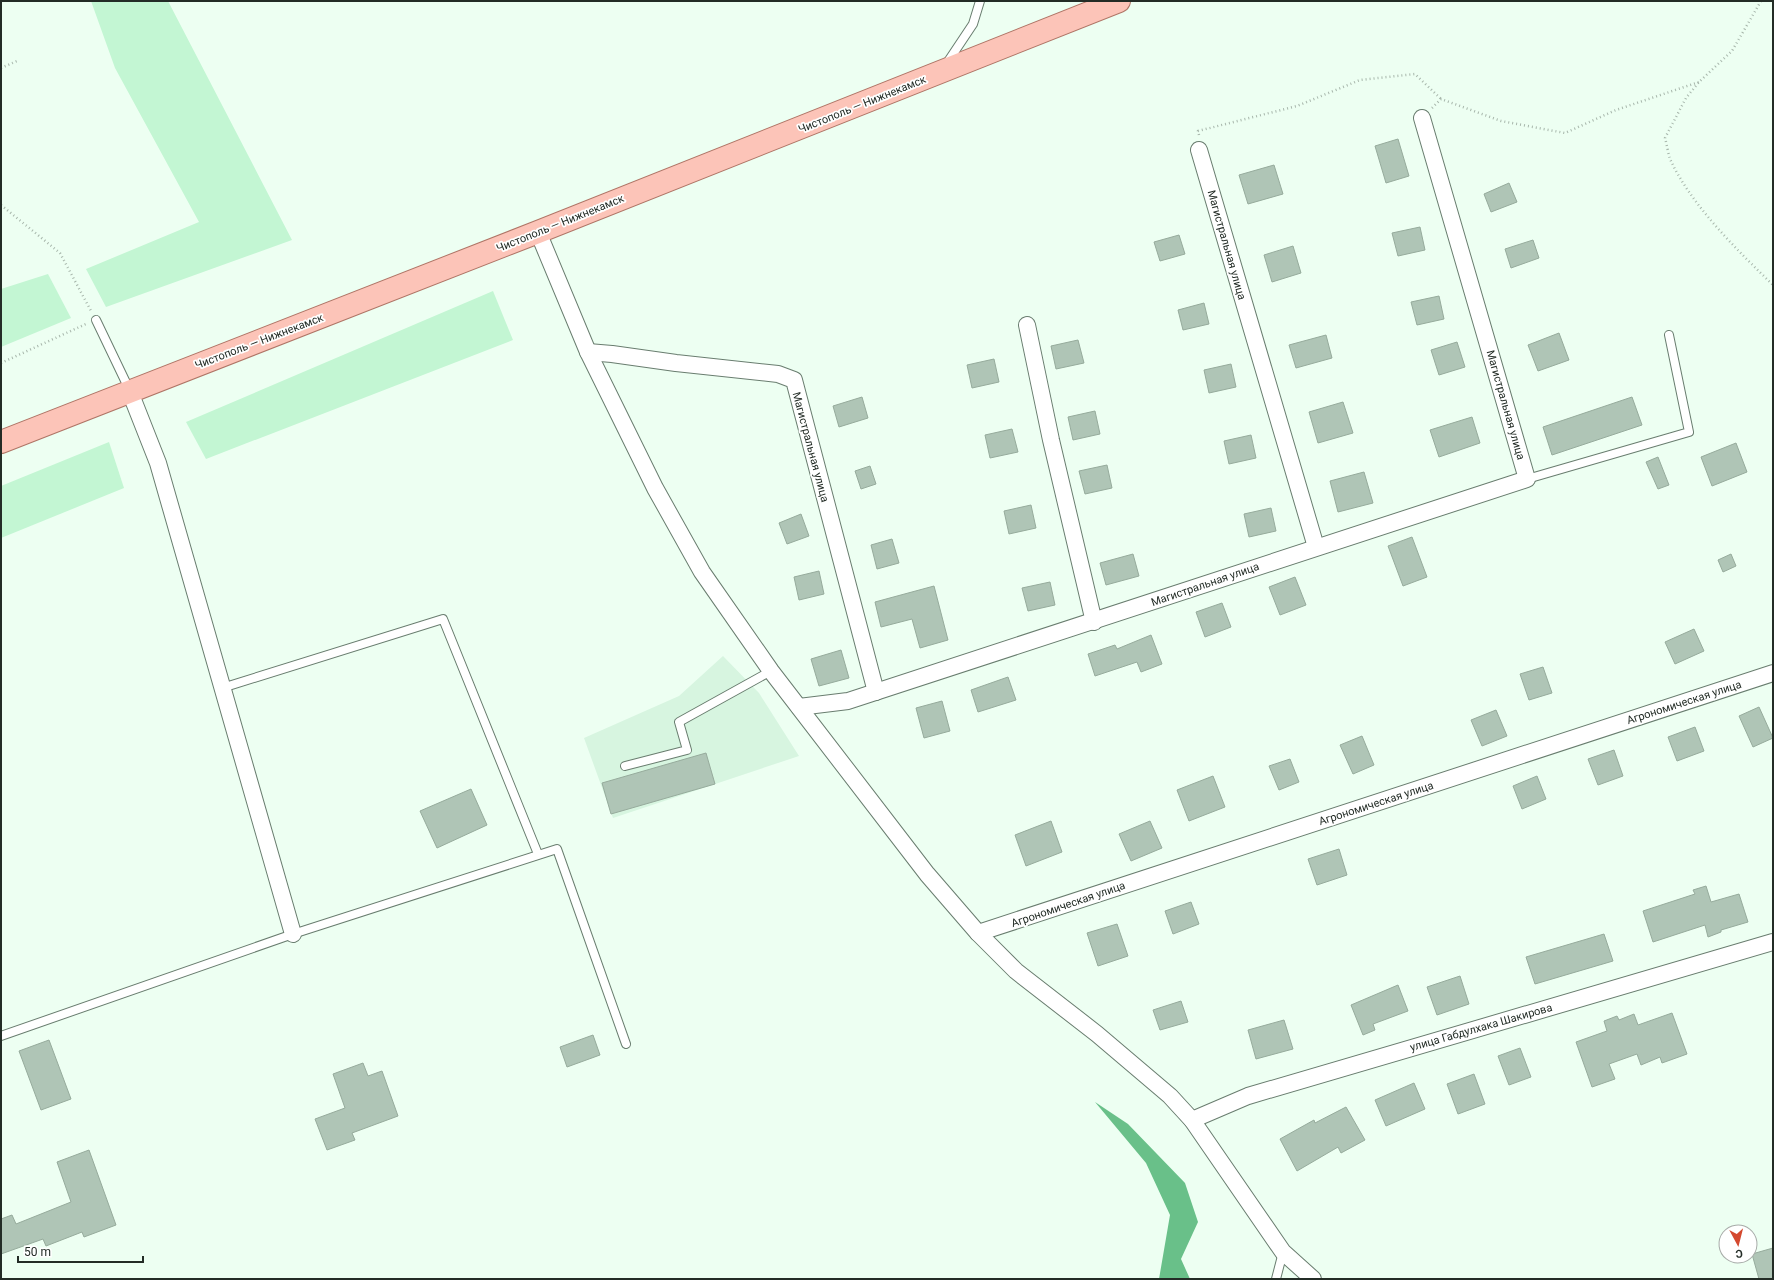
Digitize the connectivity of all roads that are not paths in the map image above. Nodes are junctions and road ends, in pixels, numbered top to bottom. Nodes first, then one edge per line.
1 (980, 1) edge
2 (1119, 1) edge
3 (941, 72) junction
4 (1422, 118) road end
5 (1199, 150) road end
6 (538, 232) junction
7 (96, 320) road end
8 (1026, 325) dead end
9 (1669, 335) dead end
10 (588, 352) junction
11 (130, 392) junction
12 (1, 442) edge
13 (1527, 479) junction
14 (1316, 547) junction
15 (1094, 622) junction
16 (771, 671) junction
17 (1773, 673) edge
18 (222, 688) junction
19 (876, 692) junction
20 (799, 707) junction
21 (625, 766) dead end
22 (538, 854) junction
23 (978, 933) junction
24 (293, 934) junction
25 (1773, 942) edge
26 (1, 1036) edge
27 (626, 1044) dead end
28 (1192, 1120) junction
29 (1283, 1252) junction
30 (1276, 1279) edge
31 (1313, 1279) edge

1 - 3 lane
2 - 3 main road, Чистополь — Нижнекамск
3 - 6 main road, Чистополь — Нижнекамск
4 - 13 street, Магистральная улица
5 - 14 street, Магистральная улица
6 - 10 street
6 - 11 main road, Чистополь — Нижнекамск
7 - 11 lane
8 - 15 street
9 - 13 lane
10 - 16 street
10 - 19 street, Магистральная улица
11 - 12 main road, Чистополь — Нижнекамск
11 - 18 street
13 - 14 street, Магистральная улица
14 - 15 street, Магистральная улица
15 - 19 street, Магистральная улица
16 - 20 street
16 - 21 lane
17 - 23 street, Агрономическая улица
18 - 22 lane
18 - 24 street
19 - 20 street, Магистральная улица
20 - 23 street
22 - 24 lane
22 - 27 lane
23 - 28 street
24 - 26 lane
25 - 28 street, улица Габдулхака Шакирова
28 - 29 street
29 - 30 lane
29 - 31 street

